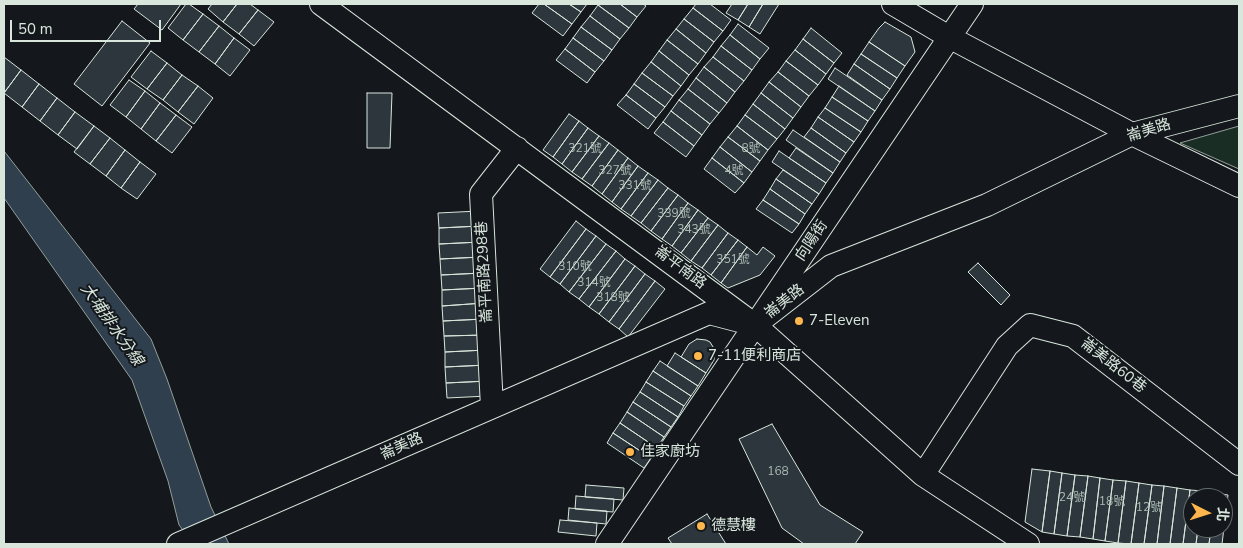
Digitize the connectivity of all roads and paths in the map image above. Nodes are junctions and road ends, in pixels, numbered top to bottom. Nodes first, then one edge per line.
1 (322, 4) edge
2 (892, 4) edge
3 (972, 4) edge
4 (949, 37) junction
5 (1239, 106) edge
6 (1132, 134) junction
7 (517, 148) junction
8 (1239, 186) edge
9 (755, 325) junction
10 (492, 408) junction
11 (1239, 464) edge
12 (923, 476) junction
13 (178, 544) edge
14 (607, 544) edge
15 (1028, 544) edge

1 - 7 street, 崙平南路
2 - 4 street
3 - 4 street, 向陽街
4 - 6 street
4 - 9 street, 向陽街
5 - 6 street, 崙美路
6 - 8 street
6 - 9 street, 崙美路
7 - 9 street, 崙平南路
7 - 10 street, 崙平南路298巷
9 - 10 street, 崙美路
9 - 12 street, 崙平南路
9 - 14 street, 向陽街
10 - 13 street, 崙美路
11 - 12 street, 崙美路60巷
12 - 15 street, 崙平南路

